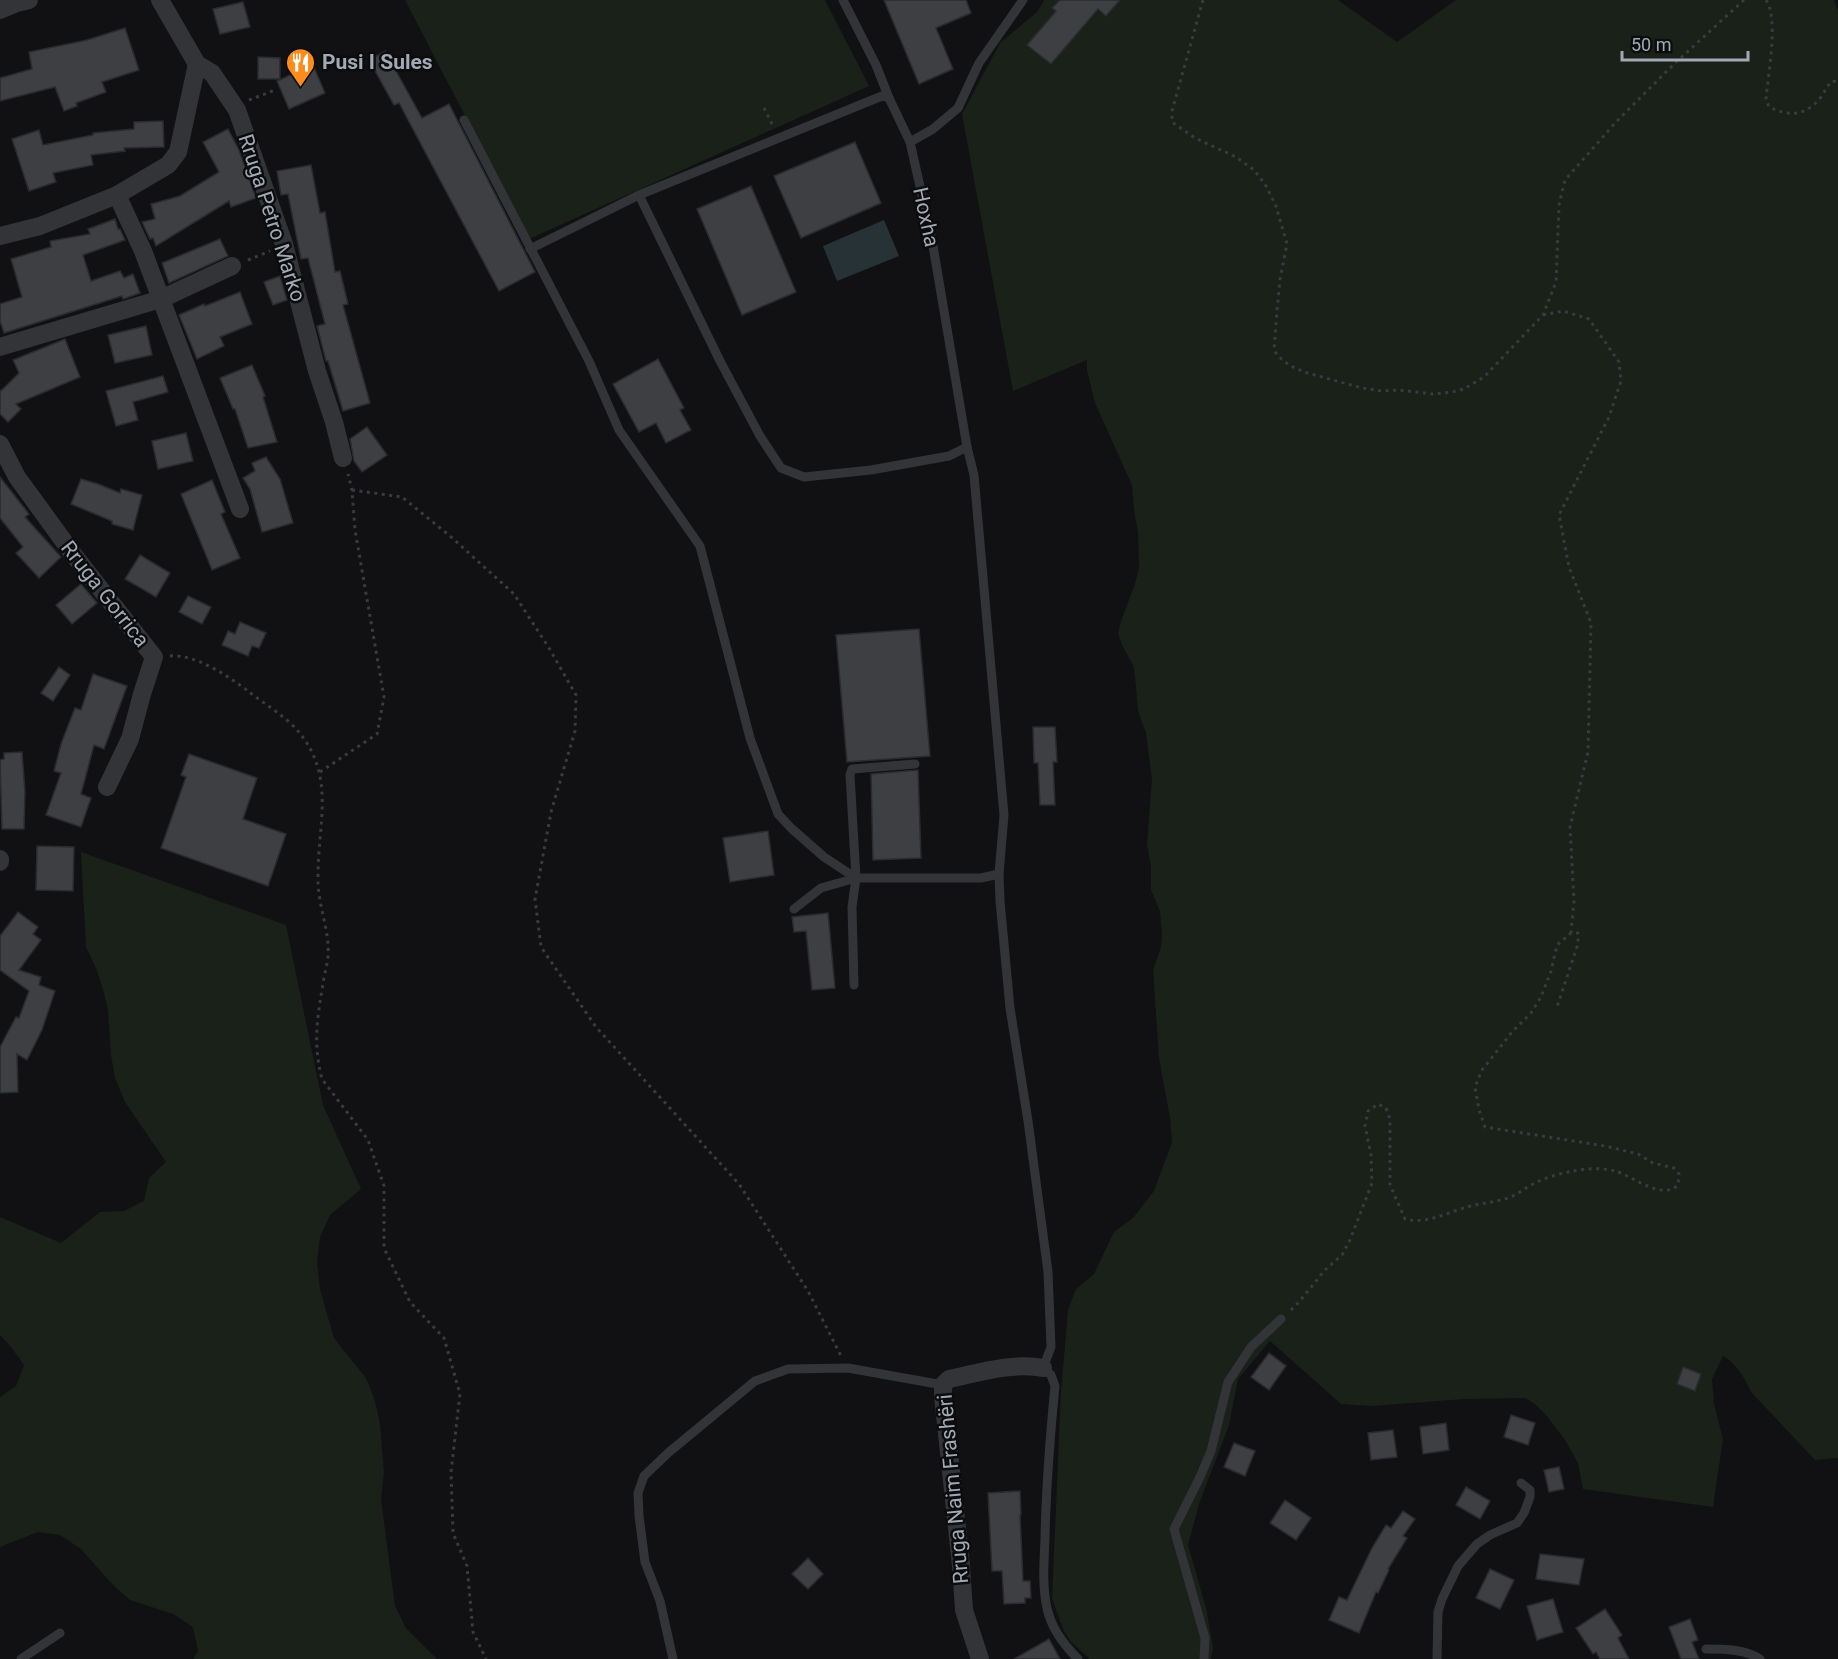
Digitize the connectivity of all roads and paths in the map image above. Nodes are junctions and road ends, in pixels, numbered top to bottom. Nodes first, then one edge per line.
1 (29, 0) edge
2 (160, 0) edge
3 (843, 0) edge
4 (1023, 0) edge
5 (1203, 0) edge
6 (1744, 0) edge
7 (1766, 0) edge
8 (0, 10) edge
9 (197, 64) junction
10 (1838, 82) edge
11 (275, 90) dead end
12 (886, 95) junction
13 (234, 105) junction
14 (764, 108) dead end
15 (464, 120) dead end
16 (779, 138) junction
17 (910, 142) junction
18 (117, 195) junction
19 (639, 195) junction
20 (0, 236) edge
21 (530, 249) junction
22 (232, 266) dead end
23 (161, 299) junction
24 (1543, 315) junction
25 (0, 347) edge
26 (0, 444) edge
27 (967, 447) junction
28 (344, 458) joint
29 (352, 490) junction
30 (240, 509) dead end
31 (153, 657) junction
32 (915, 764) dead end
33 (320, 772) junction
34 (107, 787) dead end
35 (999, 874) junction
36 (856, 878) junction
37 (794, 909) dead end
38 (1571, 933) junction
39 (854, 985) dead end
40 (1556, 1011) dead end
41 (1281, 1319) joint
42 (848, 1368) junction
43 (1043, 1368) junction
44 (944, 1385) junction
45 (1521, 1483) dead end
46 (60, 1633) dead end
47 (1706, 1649) dead end
48 (21, 1659) edge
49 (486, 1659) edge
50 (673, 1659) edge
51 (980, 1659) edge
52 (1078, 1659) edge
53 (1204, 1659) edge
54 (1437, 1659) edge
55 (1760, 1659) edge

1 - 8 street
2 - 9 street, Rruga Petro Marko
3 - 12 lane, Hoxha
4 - 17 lane
5 - 24 path
6 - 24 path
7 - 10 path
9 - 13 street, Rruga Petro Marko
9 - 18 street
11 - 13 path
12 - 16 lane
12 - 17 lane, Hoxha
13 - 28 street, Rruga Petro Marko
14 - 16 path
15 - 21 lane
16 - 19 lane
17 - 27 lane, Hoxha
18 - 20 street
18 - 23 street
19 - 21 lane
19 - 27 lane
21 - 36 lane
22 - 23 street
23 - 25 street
23 - 30 street
24 - 38 path
26 - 31 street, Rruga Gorrica
27 - 35 lane, Hoxha
28 - 29 path
29 - 33 path
29 - 42 path
31 - 33 path
31 - 34 street, Rruga Gorrica
32 - 36 lane
33 - 49 path
35 - 36 lane
35 - 43 lane, Hoxha
36 - 37 lane
36 - 39 lane
38 - 40 path
38 - 41 path
41 - 53 lane
42 - 44 lane
42 - 50 lane
43 - 44 street, Rruga Naim Frashëri
43 - 52 lane
44 - 51 street, Rruga Naim Frashëri
45 - 54 lane
46 - 48 lane
47 - 55 lane

